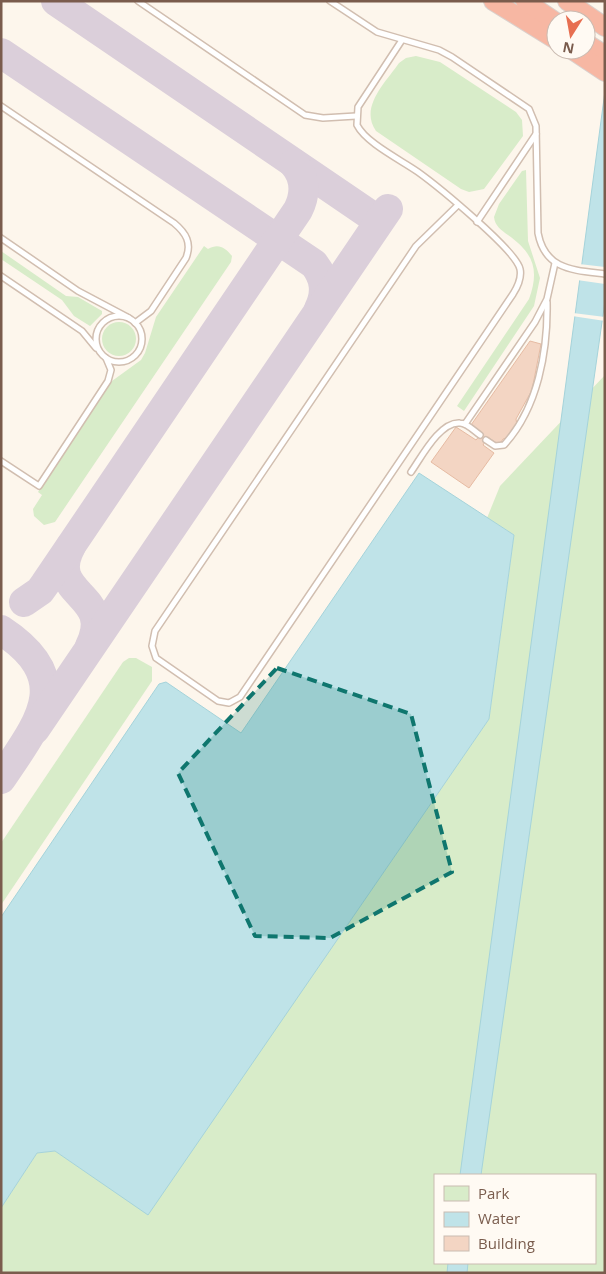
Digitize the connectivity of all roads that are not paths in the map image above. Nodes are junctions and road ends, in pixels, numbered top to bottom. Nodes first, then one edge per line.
1 (138, 1) edge
2 (330, 1) edge
3 (493, 1) edge
4 (525, 1) edge
5 (567, 1) edge
6 (546, 15) edge
7 (604, 27) edge
8 (546, 34) edge
9 (402, 40) junction
10 (1, 106) edge
11 (356, 116) junction
12 (536, 134) junction
13 (458, 205) junction
14 (477, 222) junction
15 (1, 238) edge
16 (555, 263) junction
17 (605, 274) edge
18 (1, 276) edge
19 (547, 299) junction
20 (129, 318) junction
21 (135, 323) junction
22 (104, 356) junction
23 (465, 424) junction
24 (480, 435) dead end
25 (486, 440) dead end
26 (1, 461) edge
27 (411, 472) dead end

1 - 11 lane
2 - 9 lane
3 - 8 highway
4 - 6 highway
5 - 7 highway
9 - 11 lane
9 - 12 lane
10 - 21 lane
11 - 13 lane
12 - 14 lane
12 - 16 lane
13 - 14 lane
13 - 14 lane
15 - 20 lane
16 - 17 lane
16 - 19 lane
18 - 22 lane
19 - 23 lane
19 - 25 lane
20 - 21 lane
20 - 22 lane
21 - 22 lane
22 - 26 lane
23 - 24 lane
23 - 27 lane

